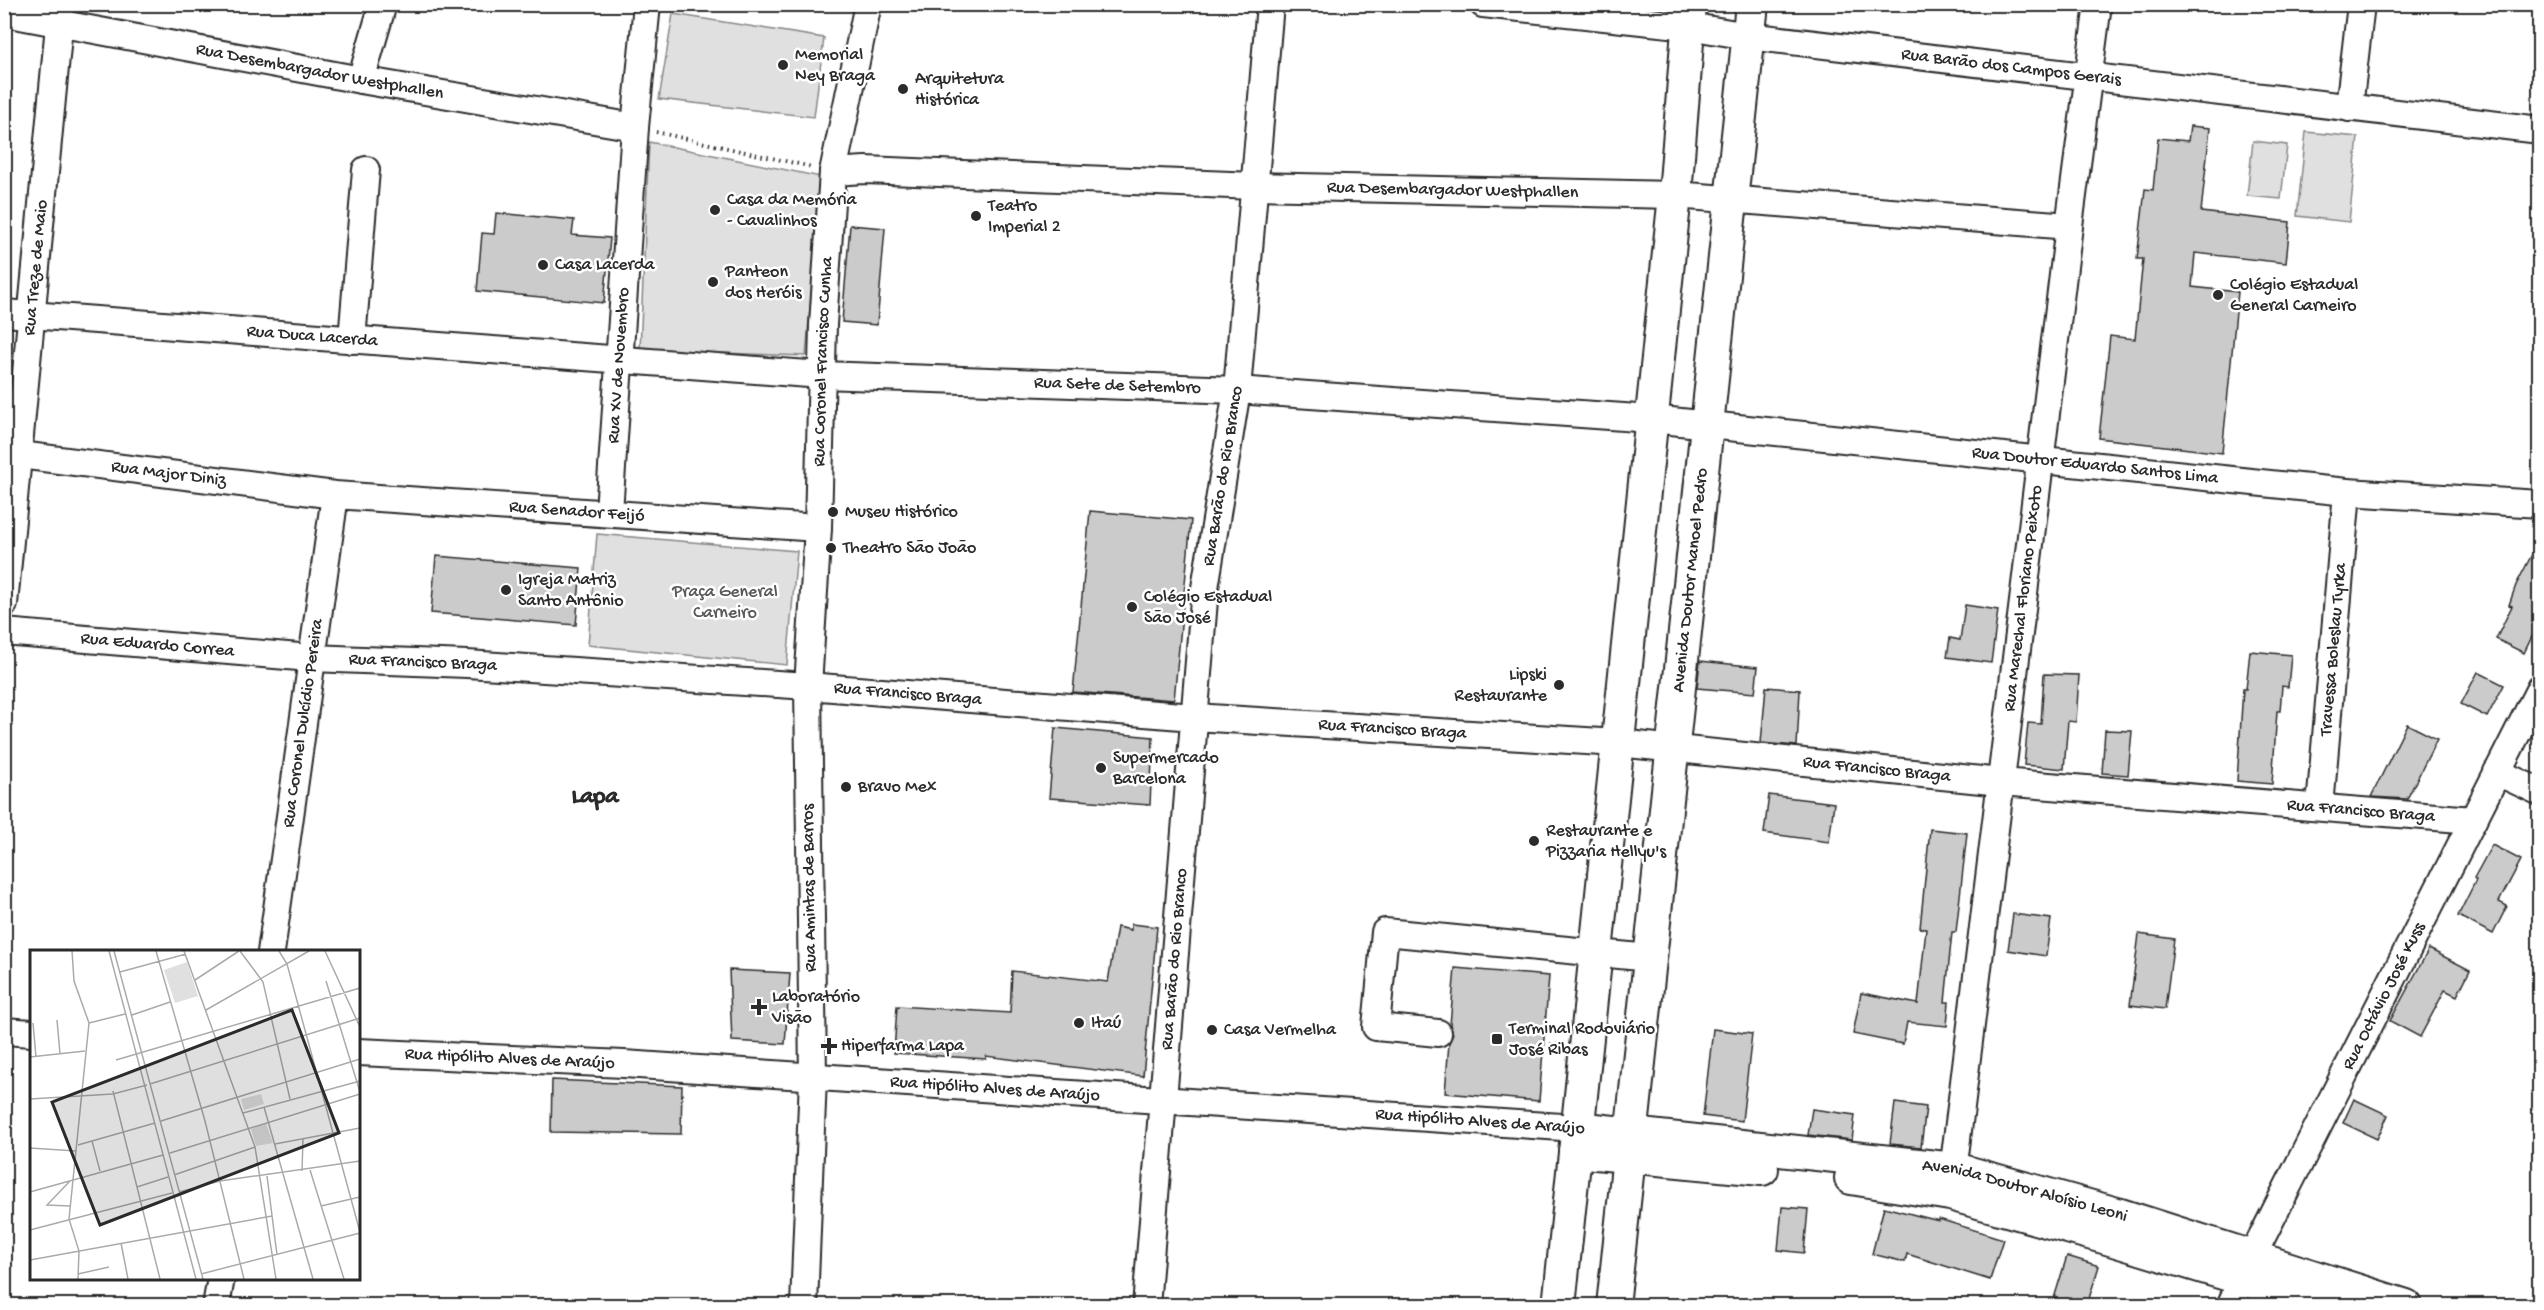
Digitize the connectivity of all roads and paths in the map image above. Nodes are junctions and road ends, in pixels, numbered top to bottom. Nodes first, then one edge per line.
1 (383, 4) edge
2 (647, 4) edge
3 (868, 4) edge
4 (1270, 4) edge
5 (1483, 4) edge
6 (1752, 4) edge
7 (2098, 4) edge
8 (2361, 4) edge
9 (4, 13) edge
10 (60, 14) edge
11 (1689, 15) edge
12 (1748, 36) junction
13 (2091, 76) junction
14 (361, 80) junction
15 (2349, 108) junction
16 (634, 127) junction
17 (2540, 130) edge
18 (366, 170) dead end
19 (833, 172) junction
20 (1255, 186) junction
21 (1675, 195) junction
22 (1731, 198) junction
23 (2069, 226) junction
24 (4, 313) edge
25 (31, 315) junction
26 (352, 340) junction
27 (618, 361) junction
28 (822, 375) junction
29 (1238, 390) junction
30 (1652, 419) junction
31 (1707, 426) junction
32 (11, 454) edge
33 (2040, 461) junction
34 (2347, 492) junction
35 (335, 495) junction
36 (2540, 504) edge
37 (609, 512) junction
38 (818, 528) junction
39 (4, 604) edge
40 (4, 632) edge
41 (311, 658) junction
42 (808, 686) junction
43 (2540, 688) edge
44 (1194, 717) junction
45 (1618, 743) junction
46 (1672, 749) junction
47 (2497, 772) junction
48 (2001, 782) junction
49 (2540, 792) edge
50 (2320, 807) junction
51 (2473, 819) junction
52 (271, 950) edge
53 (1596, 953) junction
54 (1650, 958) junction
55 (4, 1031) edge
56 (30, 1033) edge
57 (1438, 1033) dead end
58 (360, 1052) edge
59 (813, 1077) junction
60 (1164, 1101) junction
61 (1576, 1140) junction
62 (1630, 1144) junction
63 (1953, 1181) junction
64 (2248, 1267) junction
65 (221, 1280) edge
66 (216, 1305) edge
67 (804, 1305) edge
68 (1146, 1305) edge
69 (1559, 1305) edge
70 (1613, 1305) edge
71 (2230, 1305) edge
72 (2332, 1305) edge
73 (2406, 1305) edge

1 - 14 street
2 - 16 street, Rua XV de Novembro
3 - 19 street, Rua Coronel Francisco Cunha
4 - 20 street, Rua Barão do Rio Branco
5 - 11 street, Rua Barão dos Campos Gerais
6 - 12 main road, Avenida Doutor Manoel Pedro
7 - 13 street, Rua Marechal Floriano Peixoto
8 - 15 street
9 - 10 street, Rua Desembargador Westphallen
10 - 14 street, Rua Desembargador Westphallen
10 - 25 street, Rua Treze de Maio
11 - 12 street, Rua Barão dos Campos Gerais
11 - 21 main road
12 - 13 street, Rua Barão dos Campos Gerais
12 - 22 main road, Avenida Doutor Manoel Pedro
13 - 15 street, Rua Barão dos Campos Gerais
13 - 23 street, Rua Marechal Floriano Peixoto
14 - 16 street, Rua Desembargador Westphallen
15 - 17 street, Rua Barão dos Campos Gerais
16 - 19 path
16 - 27 street, Rua XV de Novembro
18 - 26 street
19 - 20 street, Rua Desembargador Westphallen
19 - 28 street, Rua Coronel Francisco Cunha
20 - 21 street, Rua Desembargador Westphallen
20 - 29 street, Rua Barão do Rio Branco
21 - 22 street, Rua Desembargador Westphallen
21 - 30 main road
22 - 23 street, Rua Desembargador Westphallen
22 - 31 main road, Avenida Doutor Manoel Pedro
23 - 33 street, Rua Marechal Floriano Peixoto
24 - 25 street, Rua Duca Lacerda
25 - 26 street, Rua Duca Lacerda
25 - 32 street, Rua Treze de Maio
26 - 27 street, Rua Duca Lacerda
27 - 28 street, Rua Sete de Setembro
27 - 37 street, Rua XV de Novembro
28 - 29 street, Rua Sete de Setembro
28 - 38 street, Rua Coronel Francisco Cunha
29 - 30 street, Rua Sete de Setembro
29 - 44 street, Rua Barão do Rio Branco
30 - 31 street, Rua Doutor Eduardo Santos Lima
30 - 45 main road
31 - 33 street, Rua Doutor Eduardo Santos Lima
31 - 46 main road, Avenida Doutor Manoel Pedro
32 - 35 street, Rua Major Diniz
32 - 39 street, Rua Treze de Maio
33 - 34 street, Rua Doutor Eduardo Santos Lima
33 - 48 street, Rua Marechal Floriano Peixoto
34 - 36 street, Rua Doutor Eduardo Santos Lima
34 - 50 street, Travessa Boleslau Tyrka
35 - 37 street, Rua Senador Feijó
35 - 41 street, Rua Coronel Dulcídio Pereira
37 - 38 street, Rua Senador Feijó
38 - 42 street, Rua Coronel Francisco Cunha
40 - 41 street, Rua Eduardo Correa
41 - 42 street, Rua Francisco Braga
41 - 52 street, Rua Coronel Dulcídio Pereira
42 - 44 street, Rua Francisco Braga
42 - 59 street, Rua Amintas de Barros
43 - 47 street, Rua Octávio José Kuss
44 - 45 street, Rua Francisco Braga
44 - 60 street, Rua Barão do Rio Branco
45 - 46 street, Rua Francisco Braga
45 - 53 main road
46 - 48 street, Rua Francisco Braga
46 - 54 main road, Avenida Doutor Manoel Pedro
47 - 49 street
47 - 51 street, Rua Octávio José Kuss
48 - 50 street, Rua Francisco Braga
48 - 63 street, Rua Marechal Floriano Peixoto
50 - 51 street, Rua Francisco Braga
51 - 64 street, Rua Octávio José Kuss
53 - 54 street
53 - 57 street
53 - 61 main road
54 - 62 main road, Avenida Doutor Manoel Pedro
55 - 56 street
58 - 59 street, Rua Hipólito Alves de Araújo
59 - 60 street, Rua Hipólito Alves de Araújo
59 - 67 street, Rua Amintas de Barros
60 - 61 street, Rua Hipólito Alves de Araújo
60 - 68 street, Rua Barão do Rio Branco
61 - 62 main road, Avenida Doutor Aloísio Leoni
61 - 69 main road
62 - 63 main road, Avenida Doutor Aloísio Leoni
62 - 70 main road, Avenida Doutor Manoel Pedro
63 - 64 main road, Avenida Doutor Aloísio Leoni
64 - 71 street, Rua Octávio José Kuss
64 - 72 main road, Avenida Doutor Aloísio Leoni
64 - 73 main road, Avenida Doutor Aloísio Leoni
65 - 66 street

